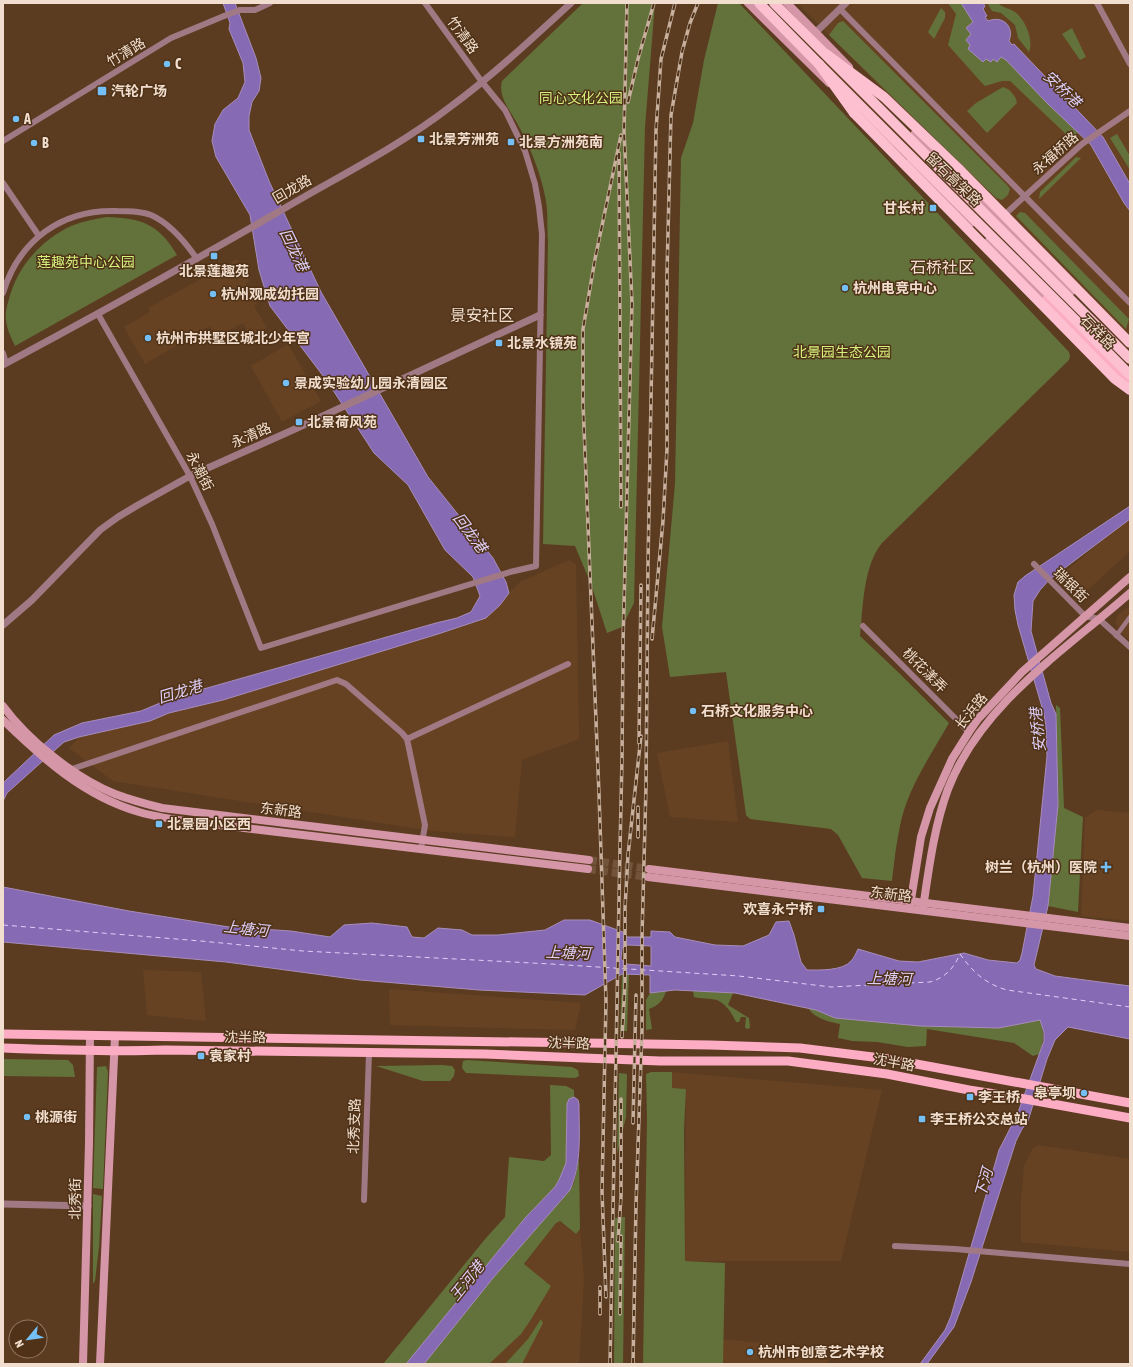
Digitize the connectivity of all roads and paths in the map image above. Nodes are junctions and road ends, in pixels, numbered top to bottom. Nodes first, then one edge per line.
1 (270, 3) edge
2 (425, 3) edge
3 (571, 3) edge
4 (748, 3) edge
5 (759, 3) edge
6 (774, 3) edge
7 (787, 3) edge
8 (846, 3) edge
9 (1097, 3) edge
10 (840, 9) junction
11 (816, 32) junction
12 (826, 54) junction
13 (818, 64) junction
14 (1130, 64) edge
15 (482, 82) junction
16 (1130, 111) edge
17 (3, 141) edge
18 (3, 183) edge
19 (1024, 196) junction
20 (1000, 218) junction
21 (39, 236) junction
22 (197, 259) junction
23 (3, 293) edge
24 (1046, 300) joint
25 (1130, 303) edge
26 (98, 314) junction
27 (540, 315) junction
28 (1130, 343) edge
29 (1130, 349) edge
30 (3, 353) edge
31 (1130, 359) edge
32 (5, 364) edge
33 (1130, 375) edge
34 (1130, 384) edge
35 (1130, 390) edge
36 (190, 476) junction
37 (1034, 564) dead end
38 (1130, 577) edge
39 (469, 585) joint
40 (1130, 593) edge
41 (1085, 616) junction
42 (1130, 617) edge
43 (1099, 619) junction
44 (3, 625) edge
45 (864, 626) dead end
46 (1116, 636) junction
47 (1130, 647) edge
48 (568, 664) dead end
49 (3, 706) edge
50 (3, 720) edge
51 (969, 732) junction
52 (407, 739) junction
53 (36, 747) junction
54 (51, 759) junction
55 (72, 769) junction
56 (422, 845) junction
57 (589, 860) tunnel mouth
58 (588, 869) tunnel mouth
59 (649, 873) tunnel mouth
60 (910, 906) junction
61 (923, 907) junction
62 (1046, 922) junction
63 (1130, 928) edge
64 (1130, 936) edge
65 (3, 1034) edge
66 (90, 1035) junction
67 (115, 1036) junction
68 (3, 1048) edge
69 (90, 1050) junction
70 (114, 1052) junction
71 (369, 1053) junction
72 (1130, 1103) edge
73 (1130, 1118) edge
74 (364, 1200) dead end
75 (3, 1204) edge
76 (88, 1206) junction
77 (894, 1246) dead end
78 (1130, 1264) edge
79 (83, 1364) edge
80 (100, 1364) edge

1 - 17 street, 竹清路, bridge
2 - 15 street, 竹清路
3 - 15 street, 回龙路
4 - 24 main road
5 - 13 highway, 留石高架路
6 - 12 highway, 留石高架路
7 - 11 main road
8 - 10 street
9 - 14 street
10 - 11 street
10 - 19 street
11 - 20 main road
12 - 28 highway, bridge
12 - 31 highway, 留石高架路, bridge
13 - 33 highway, 留石高架路, bridge
13 - 35 highway, bridge
15 - 22 street, 回龙路
15 - 27 street, 竹清路
16 - 19 street, 永福桥路
18 - 21 street
19 - 20 street, 永福桥路
19 - 25 street
20 - 29 main road
21 - 22 street
21 - 23 street
22 - 26 street, 回龙路
24 - 34 main road, 石祥路
26 - 32 street, 回龙路
26 - 36 street, 永潮街
27 - 36 street, 永清路
27 - 39 street, 竹清路
30 - 32 street
36 - 39 street, 永潮街
36 - 44 street, 永清路
37 - 41 street, 瑞银街
38 - 41 main road, 长浜路
40 - 43 main road, 长浜路
41 - 43 street, 瑞银街
41 - 51 main road, 长浜路
42 - 46 street
43 - 46 street
43 - 61 main road, 长浜路
45 - 51 street, 桃花漾弄
46 - 47 street
48 - 52 street
49 - 53 main road, 东新路
50 - 53 main road, 东新路
51 - 60 main road, 长浜路
52 - 55 street
52 - 56 street
53 - 54 main road, 东新路
54 - 55 main road, 东新路
54 - 56 main road, 东新路
55 - 56 main road, 东新路
56 - 57 main road, 东新路
56 - 58 main road, 东新路
59 - 60 main road, 东新路
60 - 61 main road, 东新路
61 - 62 main road, 东新路
62 - 63 main road, 东新路
62 - 64 main road, 东新路
65 - 66 main road, 沈半路
66 - 67 main road, 沈半路
66 - 69 main road, 北秀街
67 - 70 main road
67 - 72 main road, 沈半路
68 - 69 main road, 沈半路
69 - 70 main road, 沈半路
69 - 76 main road, 北秀街
70 - 71 main road, 沈半路
70 - 80 main road
71 - 73 main road, 沈半路
71 - 74 street, 北秀支路
75 - 76 street
76 - 79 main road, 北秀街
77 - 78 street

